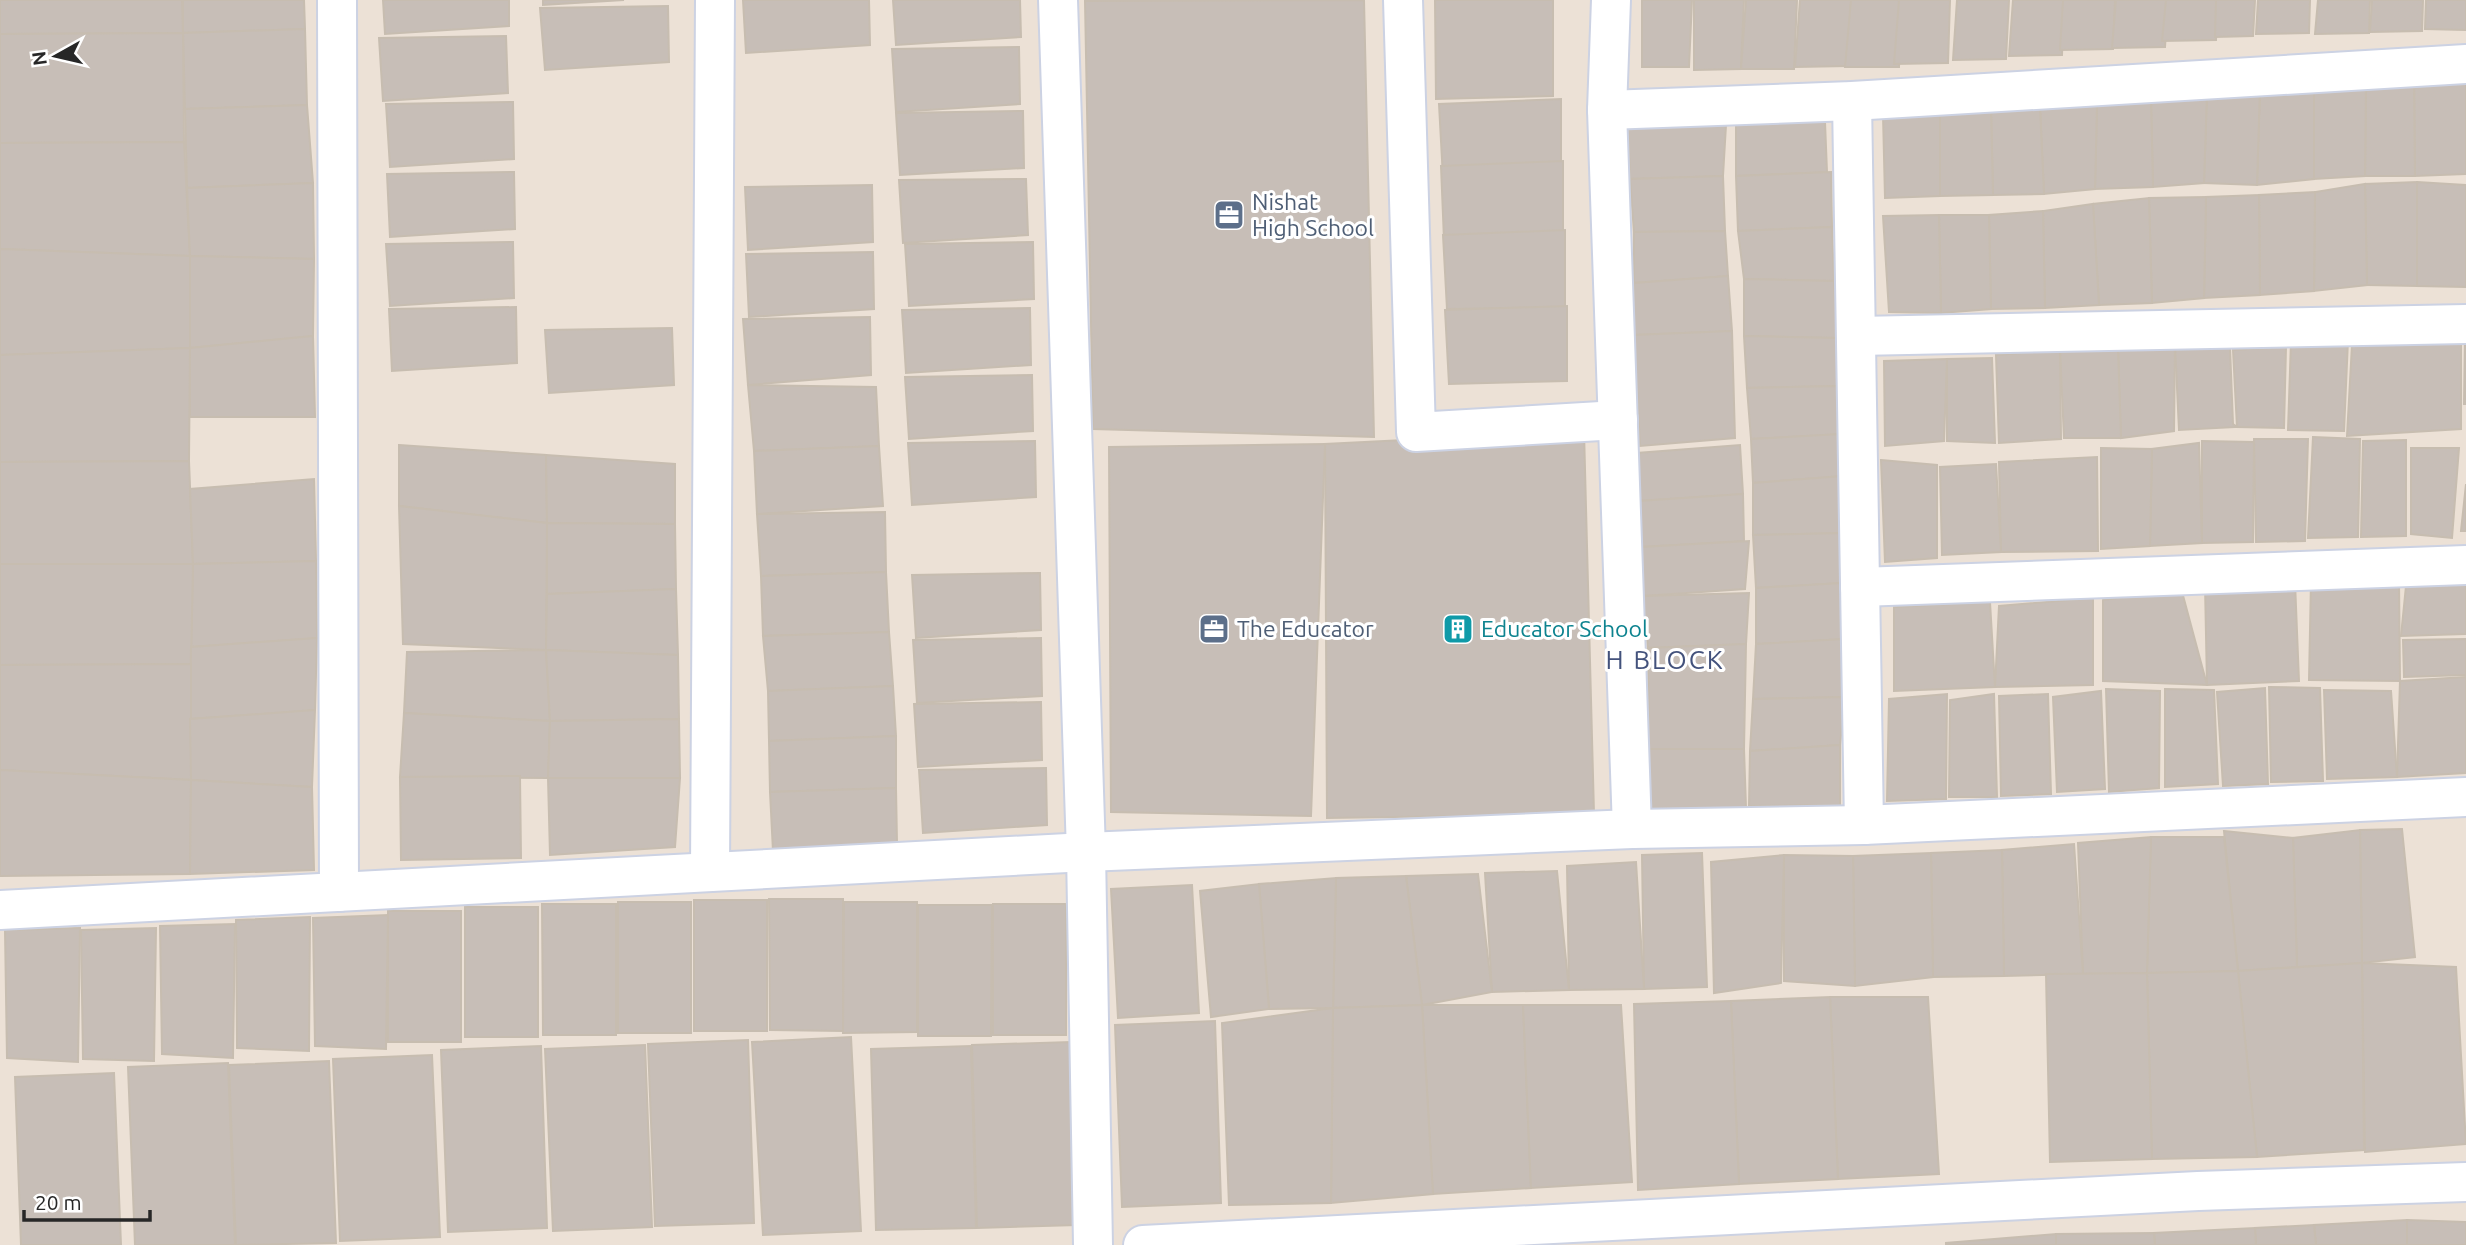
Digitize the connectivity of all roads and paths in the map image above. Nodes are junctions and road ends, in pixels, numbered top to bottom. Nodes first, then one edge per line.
1 (337, 0) edge
2 (715, 0) edge
3 (1058, 0) edge
4 (1403, 0) edge
5 (1611, 0) edge
6 (2466, 64) edge
7 (1852, 101) junction
8 (1607, 110) junction
9 (2466, 324) edge
10 (1857, 336) junction
11 (1618, 420) junction
12 (2466, 565) edge
13 (1860, 587) junction
14 (2466, 797) edge
15 (1864, 825) junction
16 (1632, 829) junction
17 (1086, 852) junction
18 (710, 872) junction
19 (339, 892) junction
20 (0, 910) edge
21 (2466, 1182) edge
22 (1093, 1245) edge
23 (1143, 1245) edge

1 - 19 street
2 - 18 street
3 - 17 street
4 - 11 street
5 - 8 street
6 - 7 street
7 - 8 street
7 - 10 street
8 - 11 street
9 - 10 street
10 - 13 street
11 - 16 street
12 - 13 street
13 - 15 street
14 - 15 street
15 - 16 street
16 - 17 street
17 - 18 street
17 - 22 street
18 - 19 street
19 - 20 street
21 - 23 street

